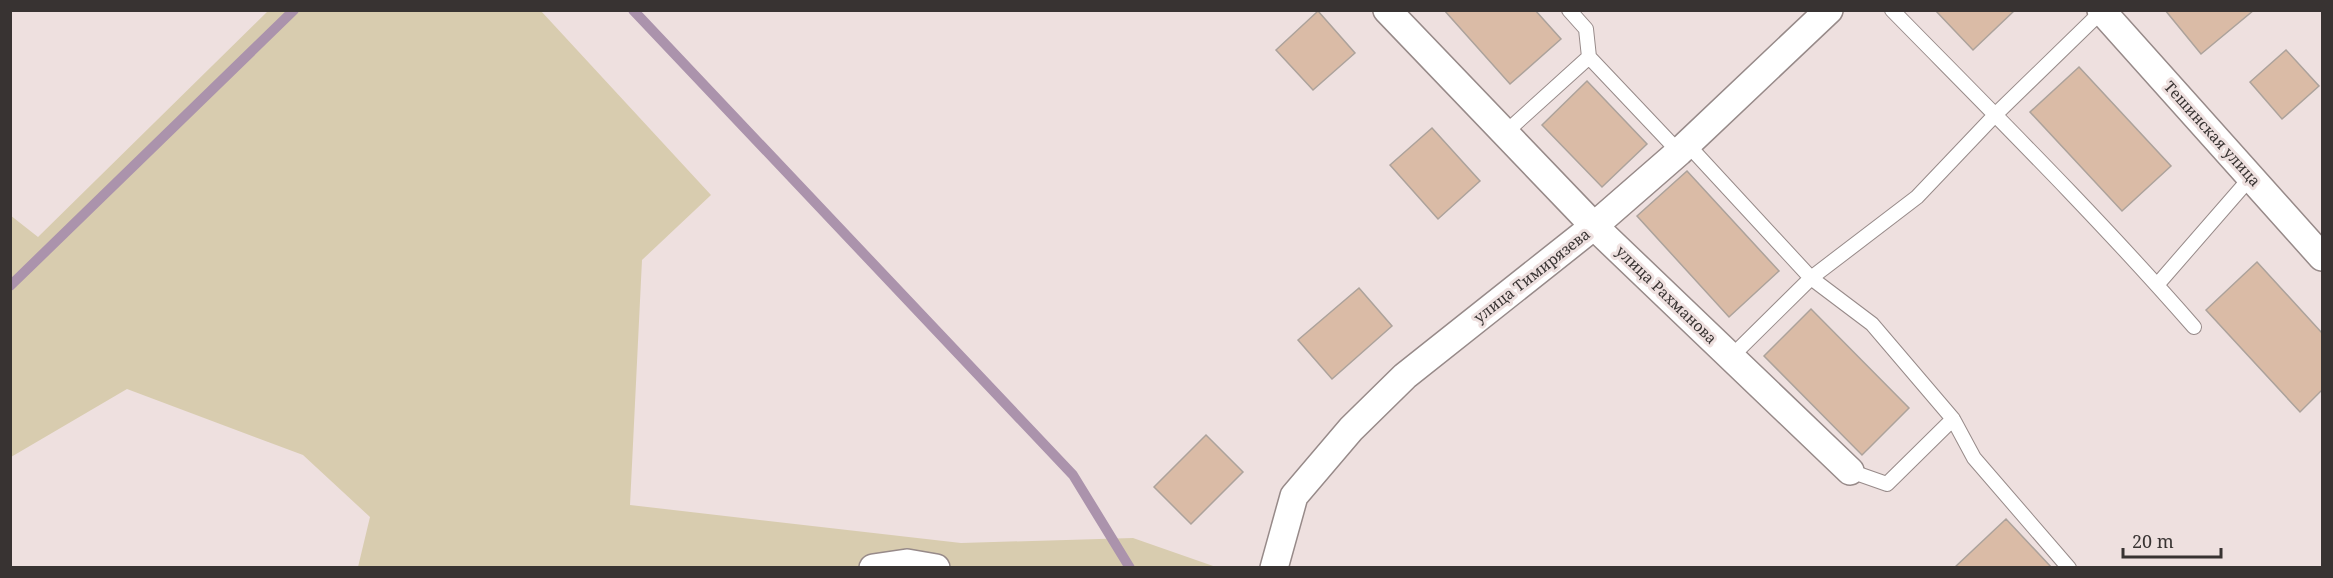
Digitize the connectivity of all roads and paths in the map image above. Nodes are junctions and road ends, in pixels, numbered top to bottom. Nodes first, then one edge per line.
1 (1387, 10) edge
2 (1569, 10) edge
3 (1829, 10) edge
4 (1892, 10) edge
5 (2101, 11) edge
6 (1589, 57) junction
7 (1995, 115) junction
8 (1505, 133) junction
9 (1683, 148) junction
10 (2251, 177) junction
11 (1594, 226) junction
12 (2322, 257) edge
13 (1810, 278) junction
14 (2157, 285) junction
15 (2194, 327) dead end
16 (1731, 357) junction
17 (1953, 419) junction
18 (1850, 471) joint
19 (873, 567) edge
20 (936, 567) edge
21 (1274, 567) edge
22 (2069, 567) edge

1 - 8 street, улица Рахманова
2 - 6 lane
3 - 9 street, улица Тимирязева
4 - 7 lane
5 - 7 lane
5 - 10 street, Тешинская улица
6 - 8 lane
6 - 9 lane
7 - 13 lane
7 - 14 lane
8 - 11 street, улица Рахманова
9 - 11 street, улица Тимирязева
9 - 13 lane
10 - 12 street, Тешинская улица
10 - 14 lane
11 - 16 street, улица Рахманова
11 - 21 street, улица Тимирязева
13 - 16 lane
13 - 17 lane
14 - 15 lane
16 - 18 street, улица Рахманова
17 - 18 lane
17 - 22 lane
19 - 20 street

